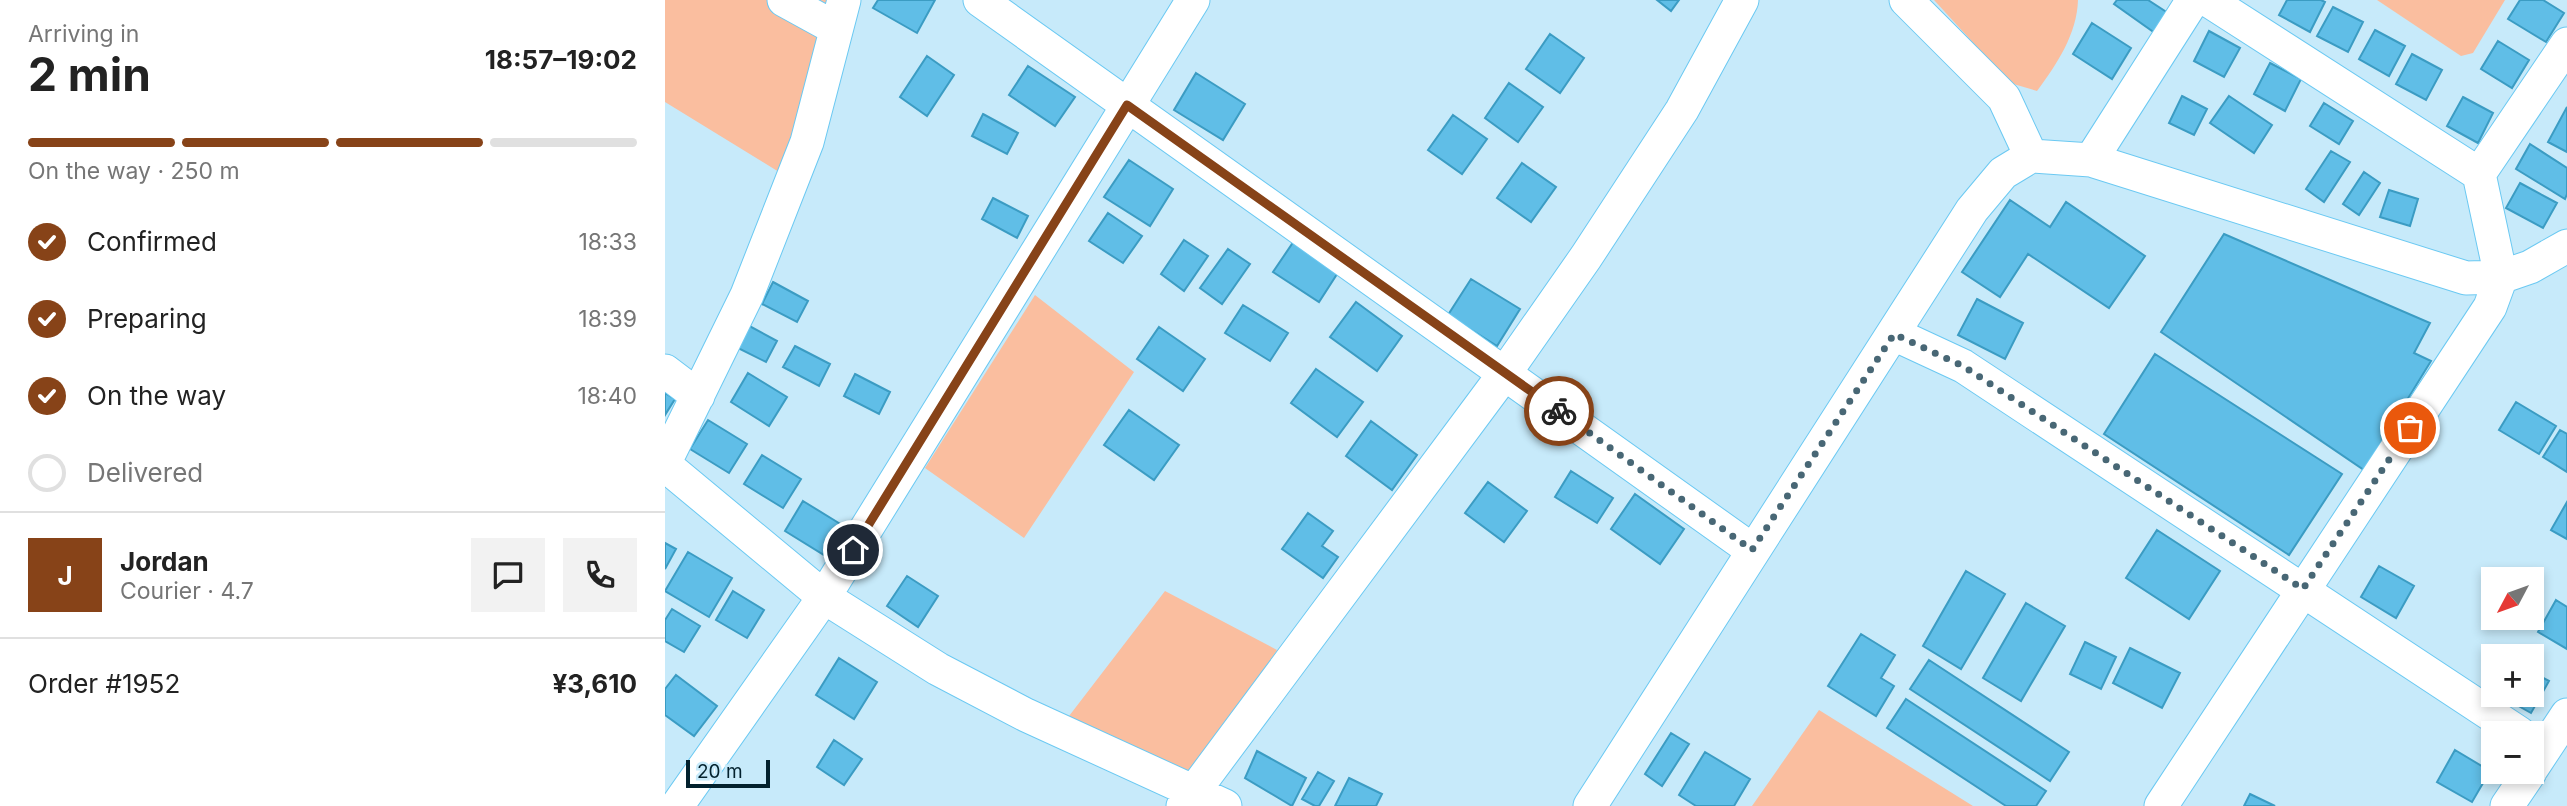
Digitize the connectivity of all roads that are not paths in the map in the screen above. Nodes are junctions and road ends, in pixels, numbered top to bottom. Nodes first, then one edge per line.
1 (784, 0) edge
2 (980, 0) edge
3 (1193, 0) edge
4 (1742, 0) edge
5 (1906, 0) edge
6 (2193, 0) edge
7 (2208, 0) edge
8 (839, 14) edge
9 (2567, 44) edge
10 (1127, 105) junction
11 (2031, 156) junction
12 (2091, 160) junction
13 (2479, 174) junction
14 (2567, 246) edge
15 (2501, 277) junction
16 (1894, 334) junction
17 (665, 371) edge
18 (1505, 373) junction
19 (698, 396) junction
20 (665, 464) edge
21 (1752, 550) junction
22 (2303, 589) junction
23 (824, 597) junction
24 (2567, 715) edge
25 (2489, 721) edge
26 (2544, 746) edge
27 (2520, 784) edge
28 (1189, 799) edge
29 (677, 806) edge
30 (1226, 806) edge
31 (1590, 806) edge
32 (2161, 806) edge
33 (2507, 806) edge

1 - 8 street
2 - 10 street
3 - 10 street
4 - 18 street
5 - 11 street
6 - 12 street
7 - 13 street
8 - 19 street
9 - 13 street
10 - 18 street
10 - 23 street
11 - 12 street
11 - 16 street
12 - 15 street
13 - 15 street
14 - 15 street
15 - 22 street
16 - 21 street
16 - 22 street
17 - 19 street
18 - 21 street
18 - 28 street
19 - 20 street
20 - 23 street
21 - 31 street
22 - 25 street
22 - 32 street
23 - 28 street
23 - 29 street
24 - 26 street
27 - 33 street
28 - 30 street

